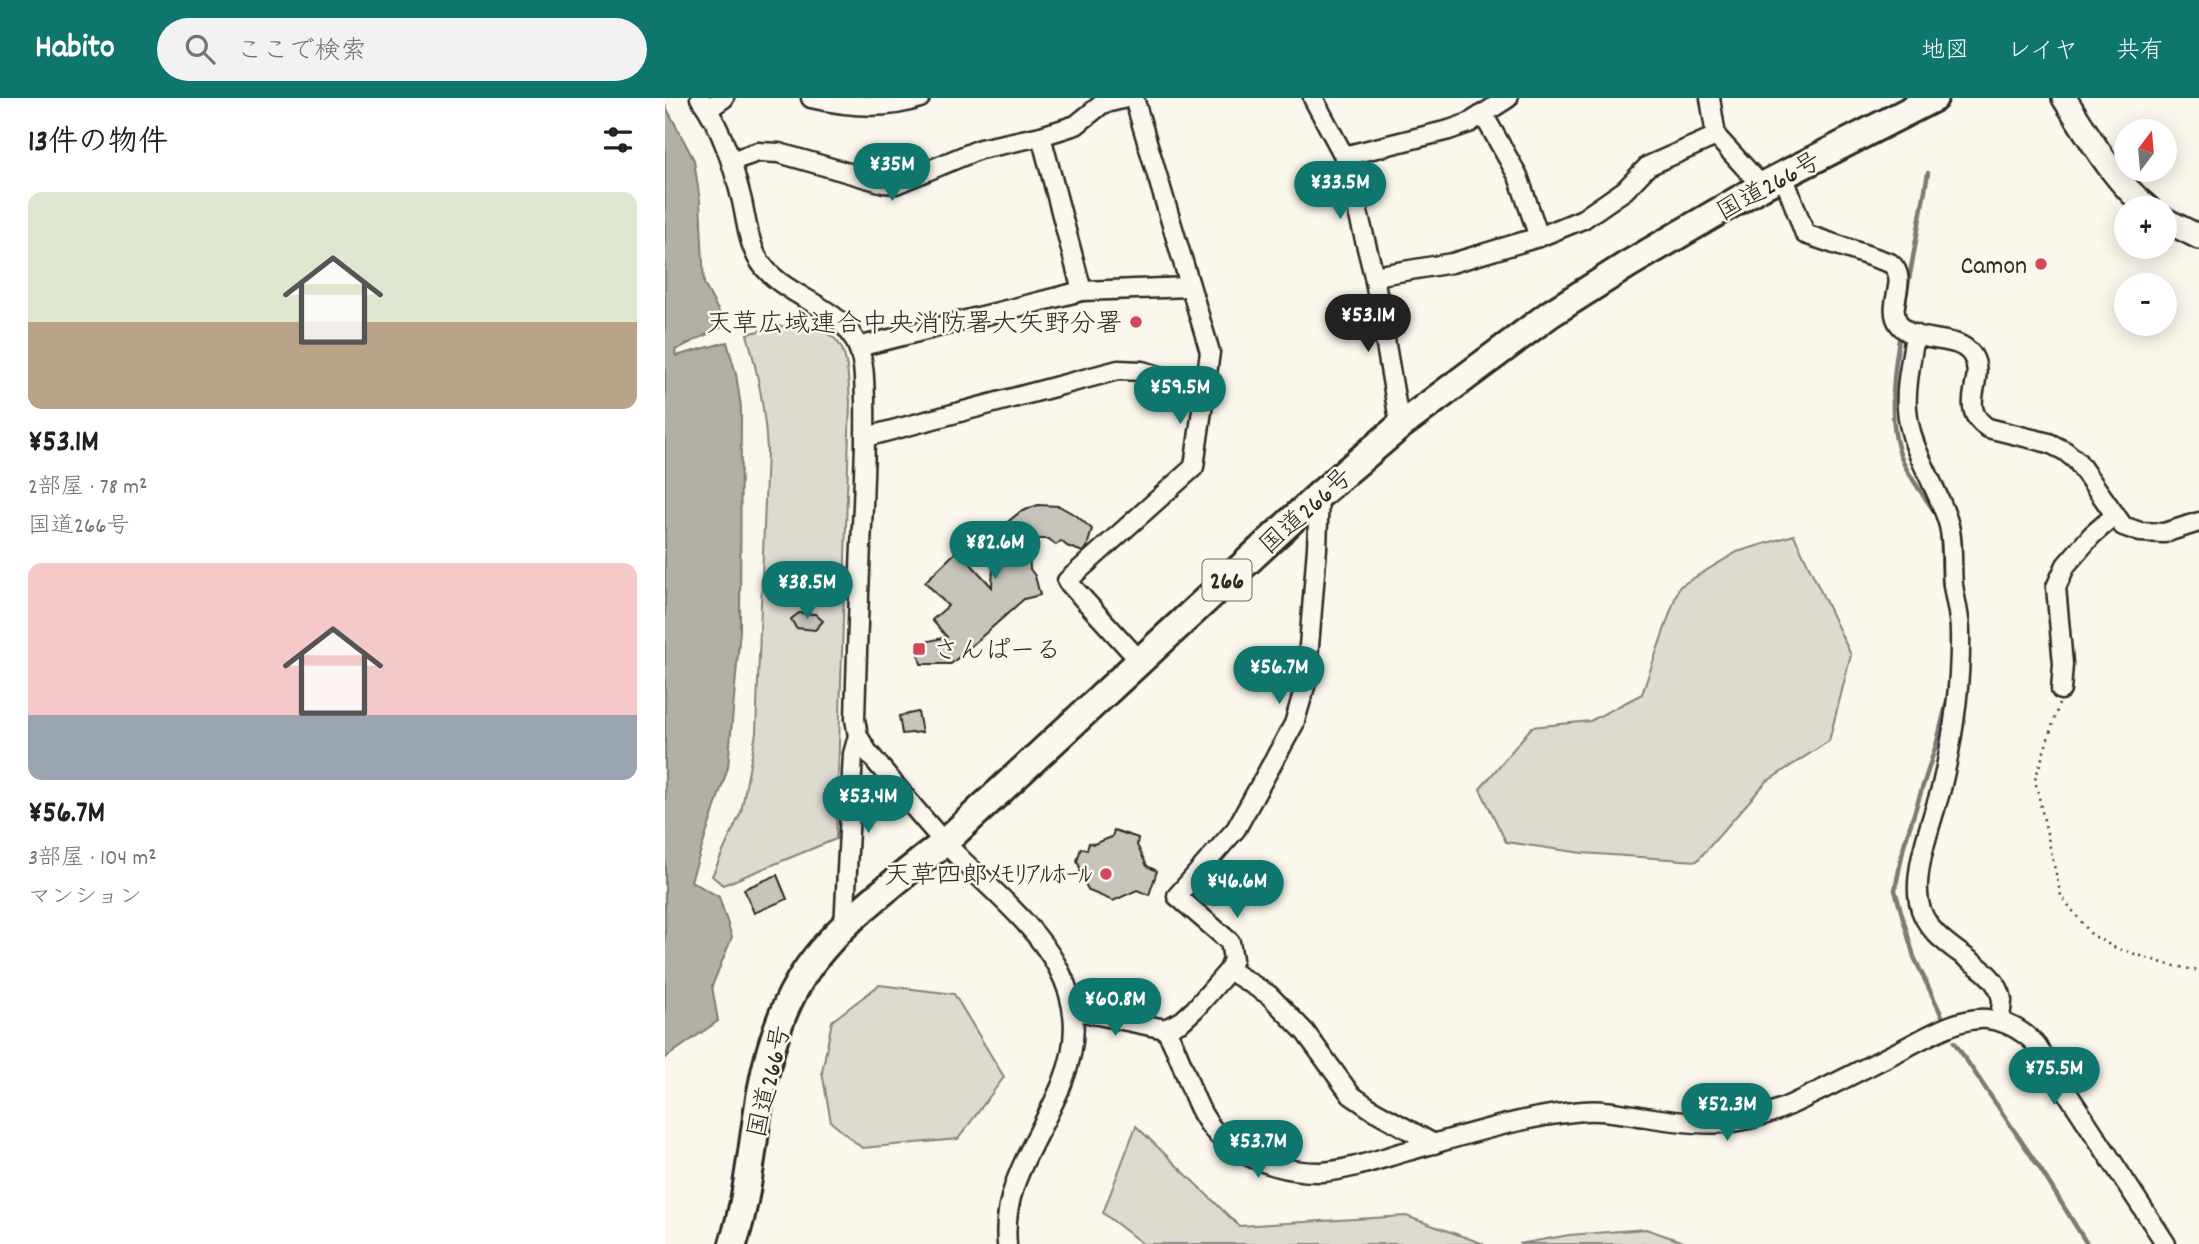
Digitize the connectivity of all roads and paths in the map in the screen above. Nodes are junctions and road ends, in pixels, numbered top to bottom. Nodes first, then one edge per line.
1 (724, 98) edge
2 (811, 98) edge
3 (920, 98) edge
4 (1126, 98) edge
5 (1134, 98) edge
6 (1313, 98) edge
7 (1508, 98) edge
8 (1710, 98) edge
9 (1934, 98) edge
10 (2064, 98) edge
11 (704, 104) edge
12 (1483, 114) junction
13 (1041, 136) junction
14 (1716, 136) junction
15 (1344, 156) junction
16 (731, 161) junction
17 (1772, 181) junction
18 (2132, 196) edge
19 (2177, 226) edge
20 (1539, 237) junction
21 (2199, 237) edge
22 (1374, 276) junction
23 (1190, 286) junction
24 (1082, 291) junction
25 (1915, 334) junction
26 (858, 347) junction
27 (1205, 389) junction
28 (1400, 426) junction
29 (866, 437) junction
30 (1319, 495) junction
31 (2114, 516) junction
32 (2199, 522) edge
33 (1139, 662) junction
34 (2061, 690) joint
35 (858, 736) junction
36 (944, 842) junction
37 (845, 928) junction
38 (1229, 970) junction
39 (2199, 971) edge
40 (1074, 1010) junction
41 (2000, 1021) junction
42 (1165, 1029) junction
43 (1434, 1144) junction
44 (733, 1244) edge
45 (1007, 1244) edge
46 (2166, 1244) edge

1 - 11 street
2 - 3 street
4 - 13 street
5 - 23 street
6 - 15 street
7 - 12 street
8 - 14 street
9 - 17 highway, 国道266号 / 266
10 - 18 main road
11 - 16 street
12 - 15 street
12 - 20 street
13 - 16 street
13 - 24 street
14 - 17 street
14 - 20 street
15 - 22 street
16 - 26 street
17 - 25 street
17 - 28 highway, 国道266号 / 266
19 - 21 main road
20 - 22 street
22 - 28 street
23 - 24 street
23 - 27 street
24 - 26 street
25 - 31 street
25 - 41 street
26 - 29 street
27 - 29 street
27 - 33 street
28 - 30 highway, 国道266号 / 266
29 - 35 street
30 - 33 highway, 国道266号 / 266
30 - 38 street
31 - 32 street
31 - 34 street
33 - 36 highway, 国道266号 / 266
34 - 39 path
35 - 36 street
35 - 37 street
36 - 37 highway, 国道266号 / 266
36 - 40 street
37 - 44 highway, 国道266号 / 266
38 - 42 street
38 - 43 street
40 - 42 street
40 - 45 street
41 - 43 street
41 - 46 street
42 - 43 street

